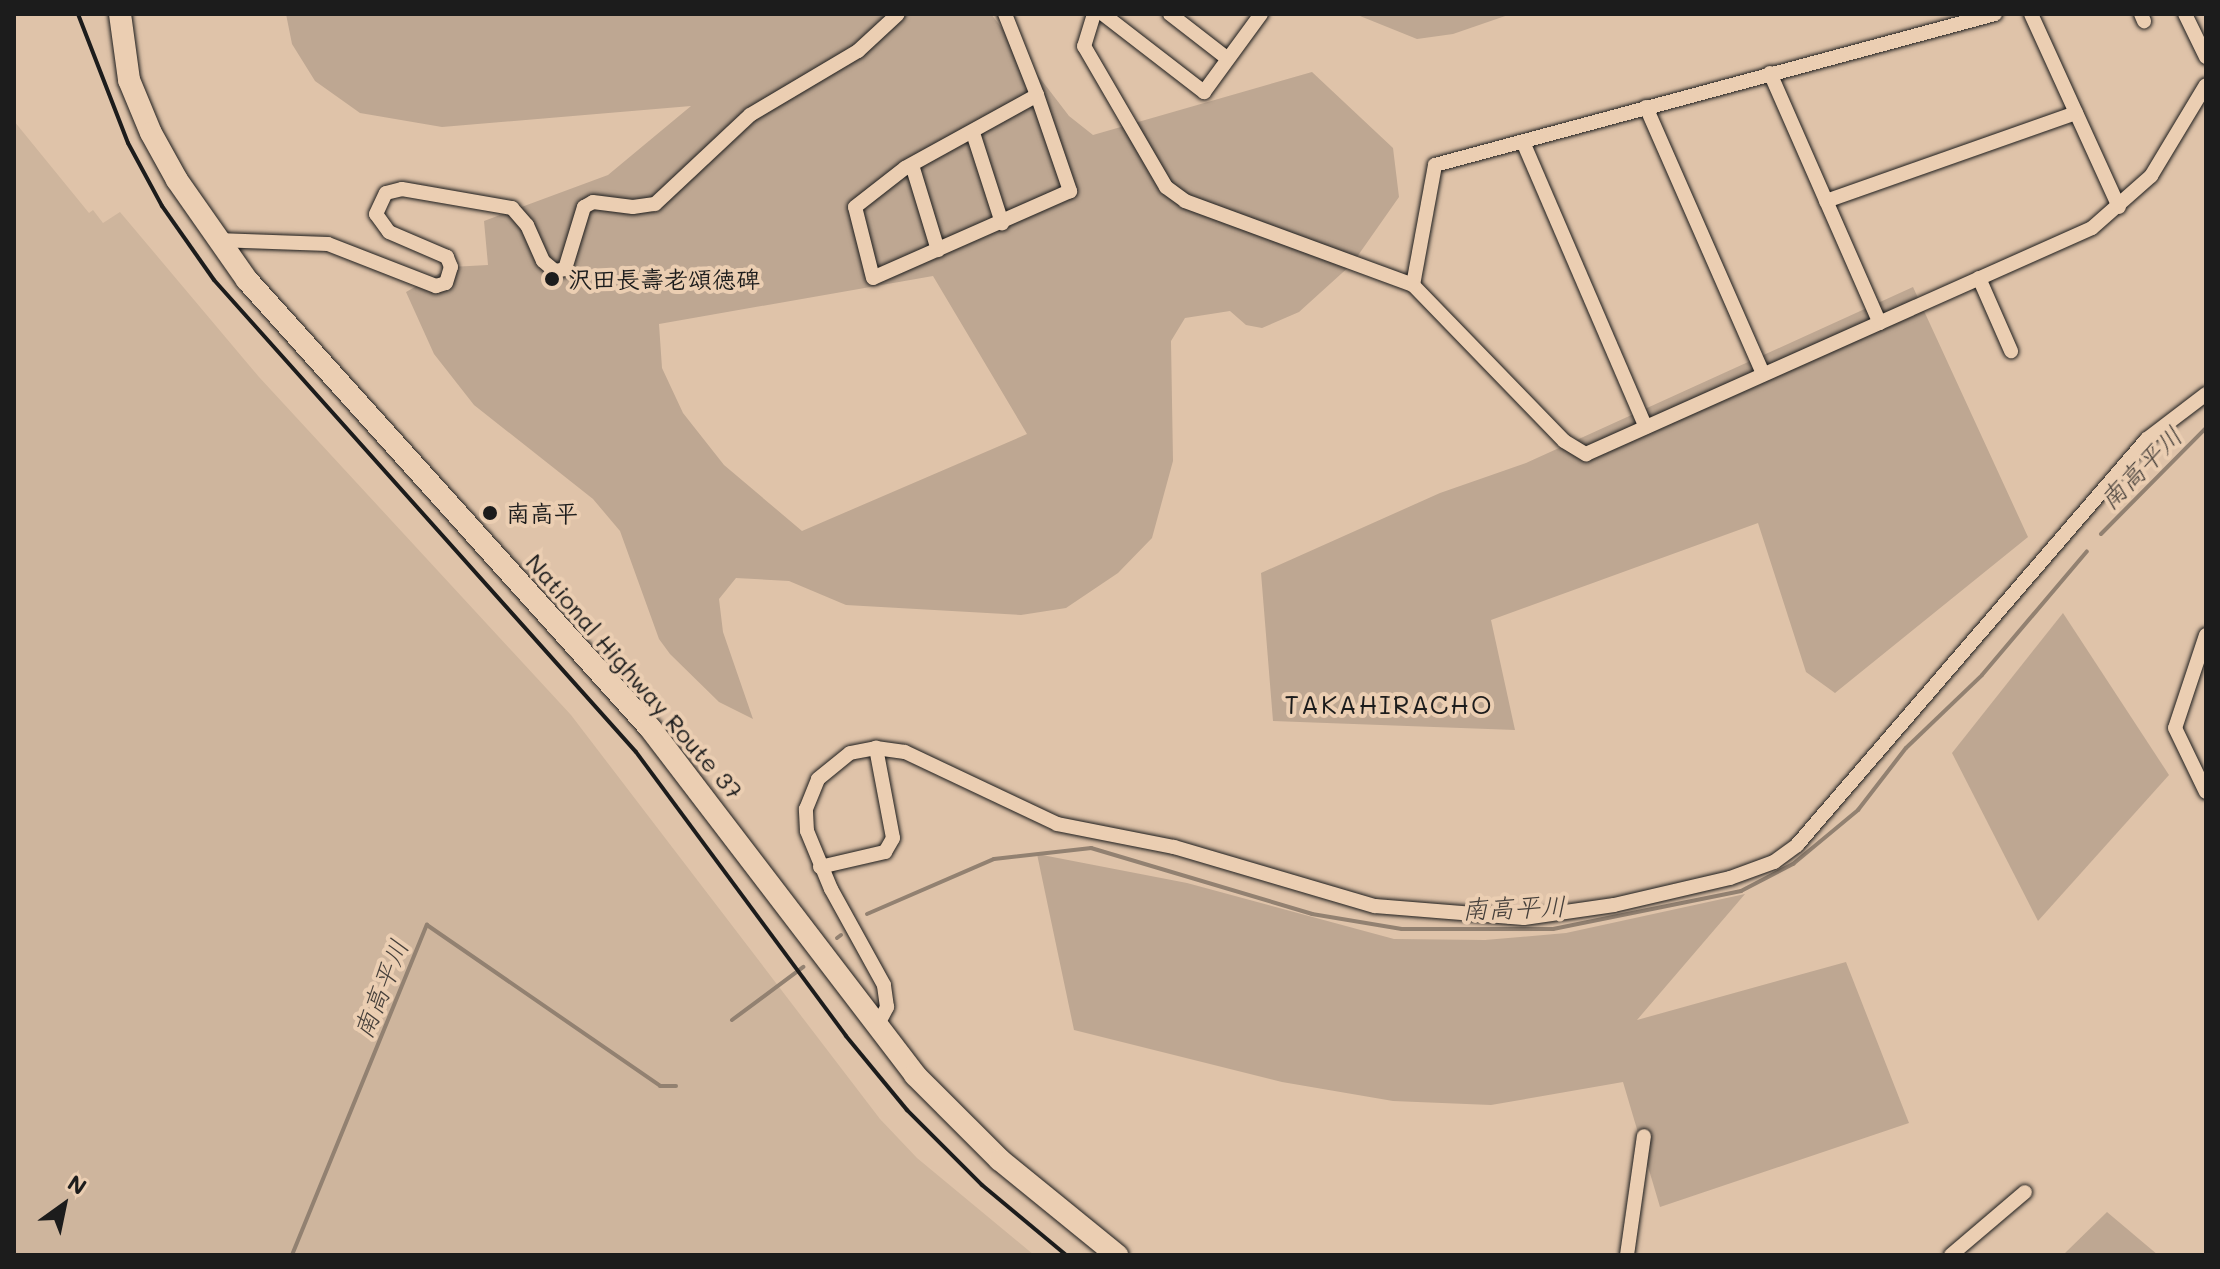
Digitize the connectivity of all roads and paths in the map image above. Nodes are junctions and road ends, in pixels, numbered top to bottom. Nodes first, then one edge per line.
1 (120, 14) edge
2 (898, 14) edge
3 (1005, 14) edge
4 (1094, 14) edge
5 (1103, 14) edge
6 (1170, 14) edge
7 (1995, 14) edge
8 (2031, 14) edge
9 (2185, 14) edge
10 (1256, 16) edge
11 (2206, 57) edge
12 (1228, 59) junction
13 (1770, 73) junction
14 (2206, 85) edge
15 (1037, 95) junction
16 (1646, 107) junction
17 (2076, 113) junction
18 (973, 133) junction
19 (1523, 142) junction
20 (912, 165) junction
21 (1826, 201) junction
22 (2119, 207) junction
23 (1002, 223) junction
24 (217, 240) junction
25 (938, 250) junction
26 (1979, 278) junction
27 (1413, 285) junction
28 (1880, 323) junction
29 (2011, 351) dead end
30 (1763, 374) junction
31 (2206, 394) edge
32 (1646, 427) junction
33 (2206, 635) edge
34 (876, 748) junction
35 (2206, 792) edge
36 (820, 867) junction
37 (876, 1028) junction
38 (1644, 1136) dead end
39 (2025, 1192) dead end
40 (1117, 1255) edge
41 (1627, 1255) edge
42 (1951, 1255) edge

1 - 24 highway, National Highway Route 37
2 - 24 street
3 - 15 street
4 - 27 street
5 - 12 street
6 - 12 street
7 - 13 street
8 - 17 street
9 - 11 street
10 - 12 street
13 - 16 street
13 - 21 street
14 - 22 street
15 - 18 street
15 - 23 street
16 - 19 street
16 - 30 street
17 - 21 street
17 - 22 street
18 - 20 street
18 - 23 street
19 - 27 street
19 - 32 street
20 - 25 street
20 - 25 street
21 - 28 street
22 - 26 street
23 - 25 street
24 - 37 highway, National Highway Route 37
26 - 28 street
26 - 29 street
27 - 32 street
28 - 30 street
30 - 32 street
31 - 34 street
33 - 35 street
34 - 36 street
34 - 36 street
36 - 37 street
37 - 40 highway, National Highway Route 37
38 - 41 street
39 - 42 street

